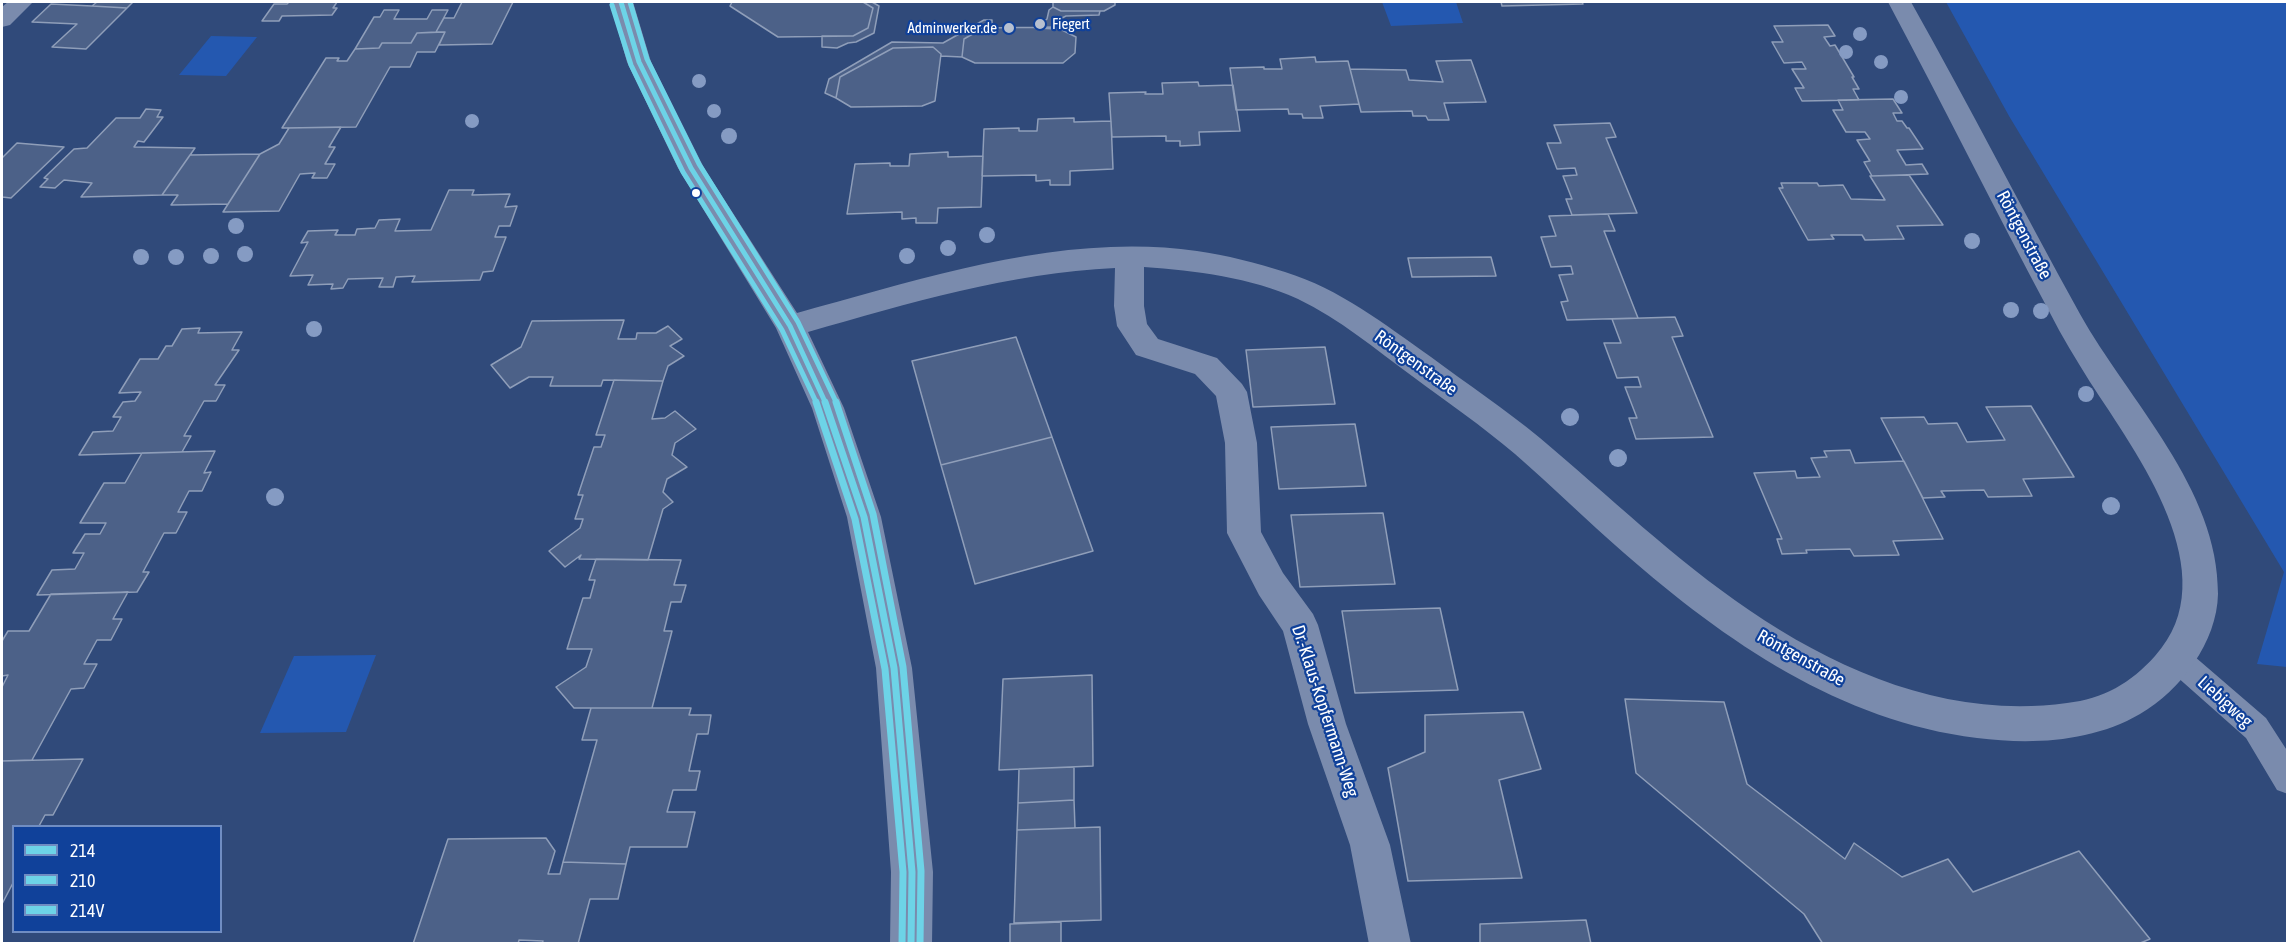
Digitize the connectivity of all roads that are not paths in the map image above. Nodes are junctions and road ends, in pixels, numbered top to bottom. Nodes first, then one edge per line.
1 (21, 2) edge
2 (621, 2) edge
3 (1900, 2) edge
4 (2, 20) edge
5 (1130, 258) junction
6 (790, 326) junction
7 (2177, 659) junction
8 (2288, 780) edge
9 (911, 944) edge
10 (1390, 944) edge

1 - 4 street
2 - 6 street
3 - 7 street, Röntgenstraße
5 - 6 street, Röntgenstraße
5 - 7 street, Röntgenstraße
5 - 10 street, Dr.-Klaus-Kopfermann-Weg
6 - 9 street
7 - 8 lane, Liebigweg

